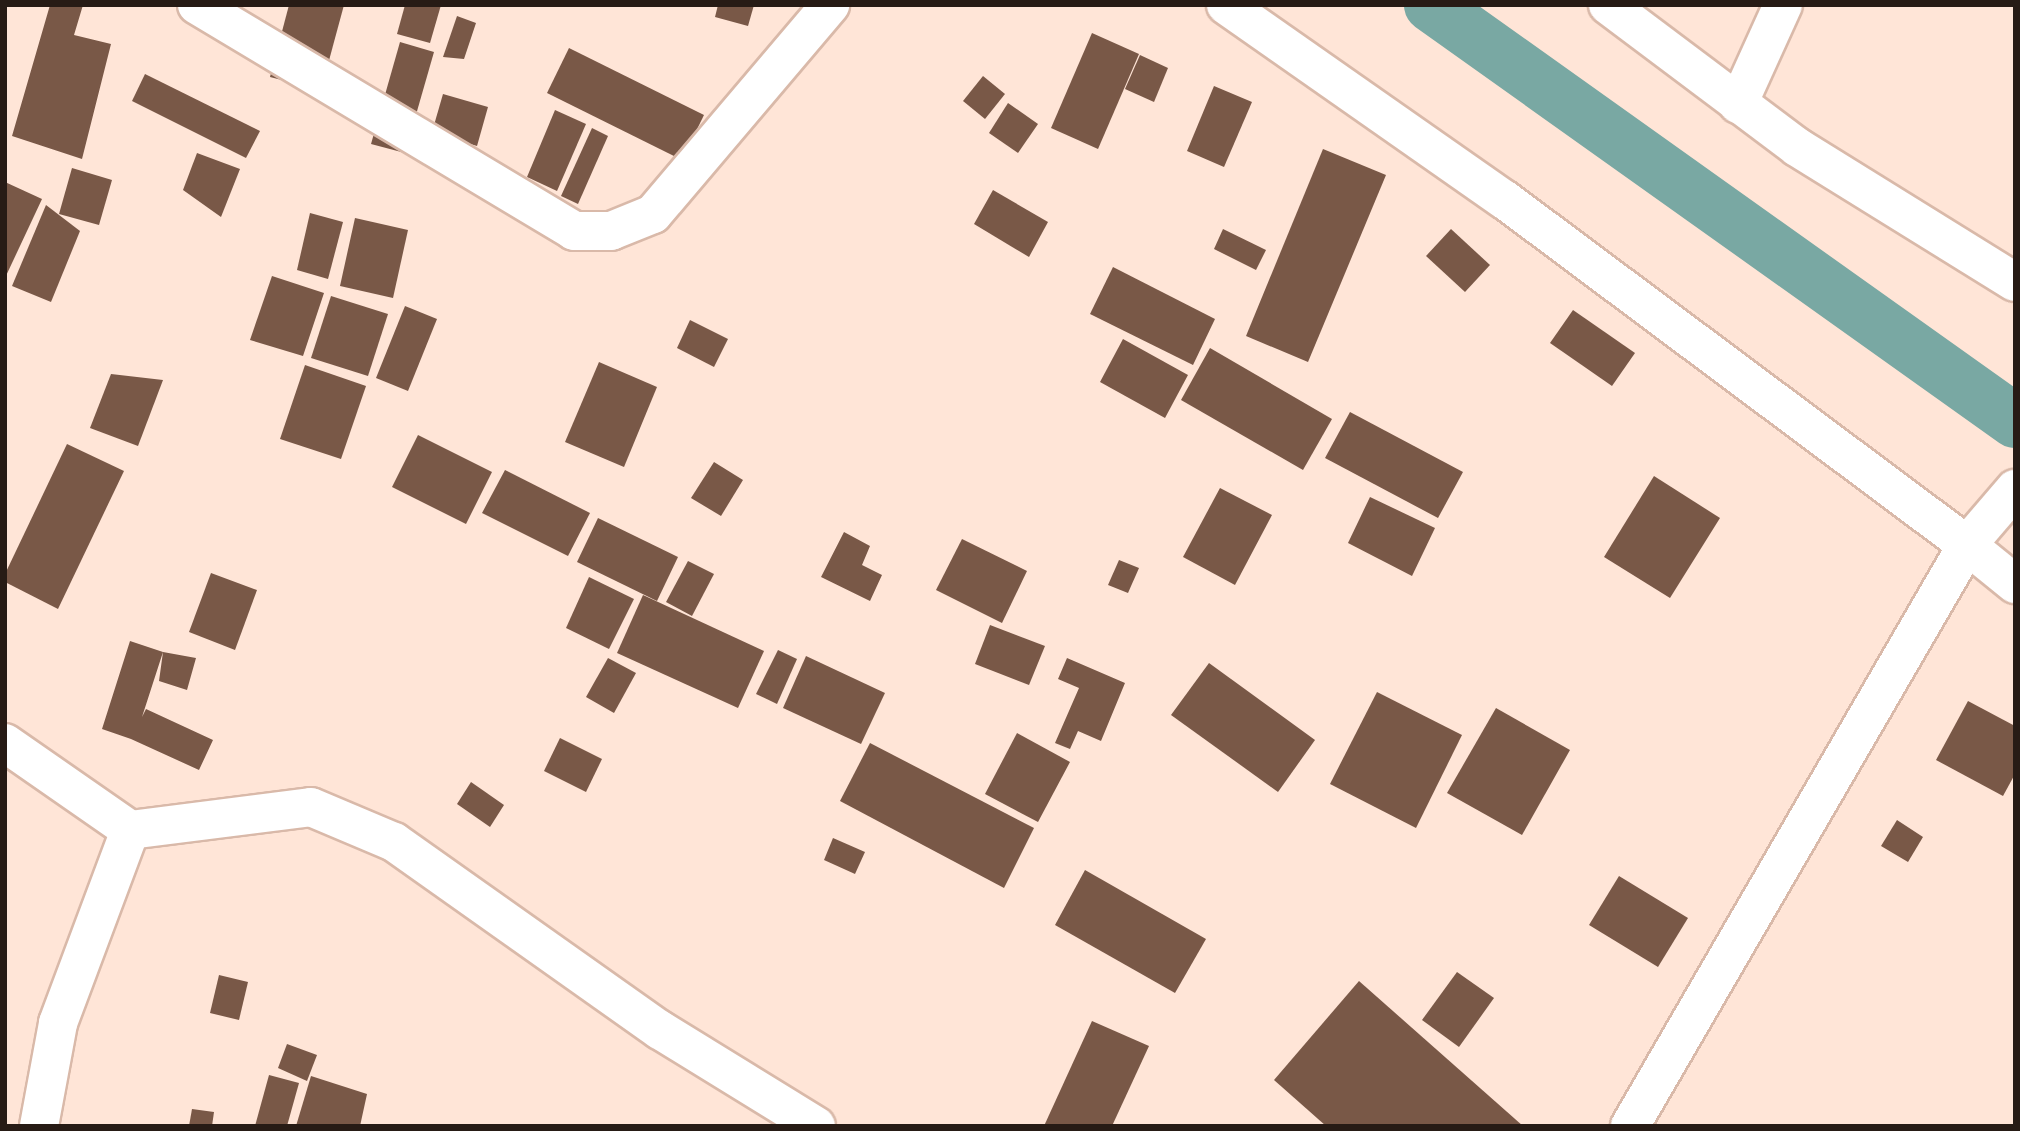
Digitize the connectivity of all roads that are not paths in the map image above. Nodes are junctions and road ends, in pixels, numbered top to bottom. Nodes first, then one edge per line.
1 (197, 5) edge
2 (830, 5) edge
3 (1226, 5) edge
4 (1608, 5) edge
5 (1783, 5) edge
6 (1738, 104) junction
7 (2015, 282) edge
8 (2015, 489) edge
9 (1973, 538) junction
10 (2015, 584) edge
11 (5, 743) edge
12 (130, 830) junction
13 (39, 1126) edge
14 (816, 1126) edge
15 (1630, 1126) edge

1 - 2 street
3 - 9 street
4 - 6 street
5 - 6 street
6 - 7 street
8 - 9 street
9 - 10 street
9 - 15 street
11 - 12 street
12 - 13 street
12 - 14 street

